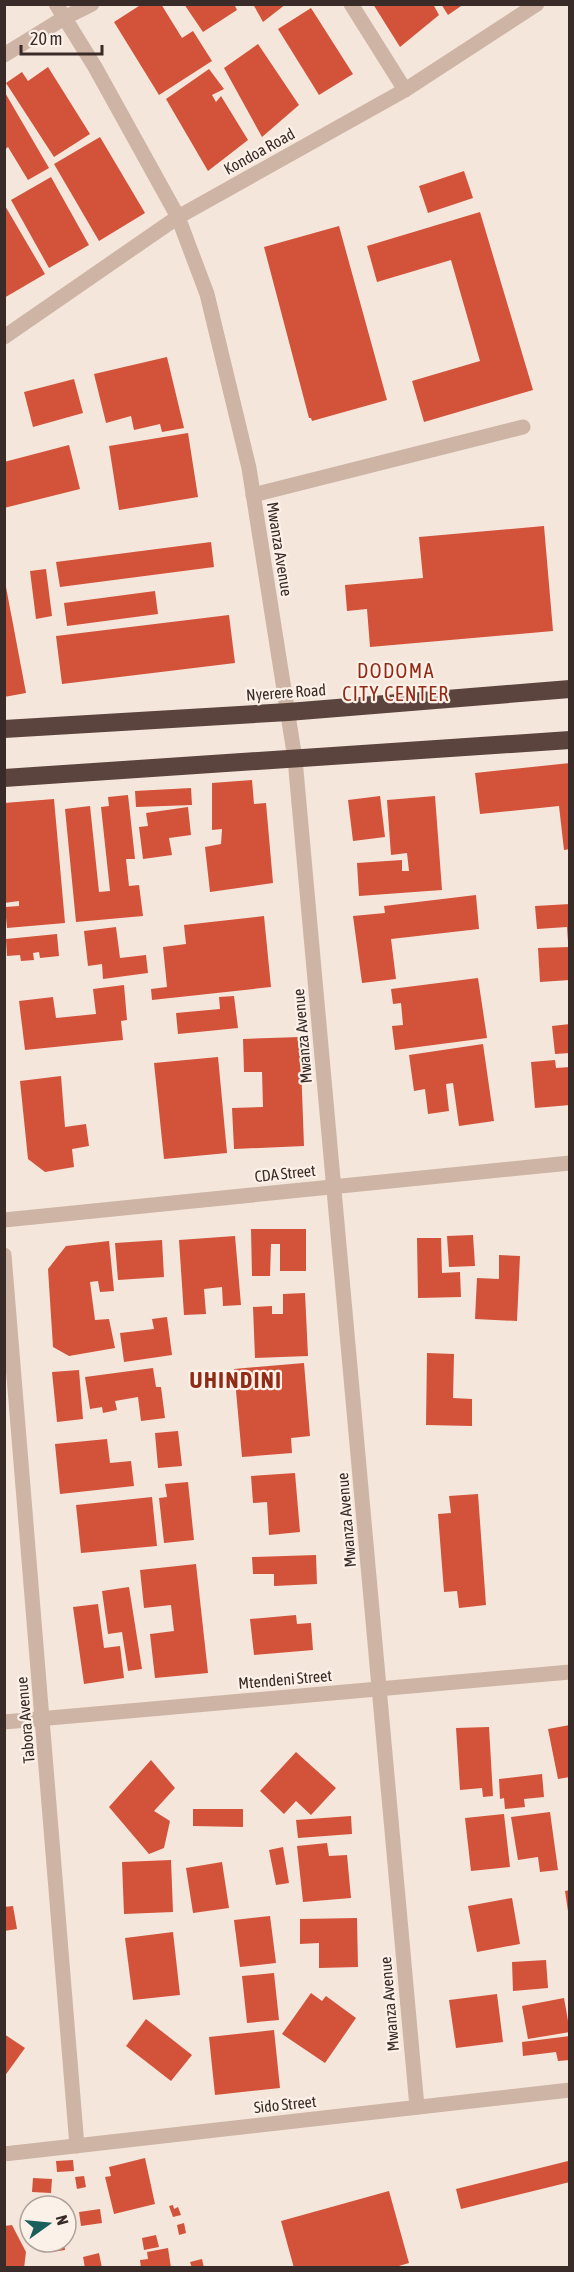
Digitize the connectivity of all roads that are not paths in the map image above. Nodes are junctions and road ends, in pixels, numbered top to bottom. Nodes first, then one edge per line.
1 (56, 4) edge
2 (92, 4) edge
3 (351, 4) edge
4 (537, 4) edge
5 (64, 18) junction
6 (4, 55) edge
7 (405, 90) junction
8 (178, 217) junction
9 (4, 337) edge
10 (523, 427) dead end
11 (253, 495) junction
12 (570, 689) edge
13 (288, 712) junction
14 (4, 729) edge
15 (570, 741) edge
16 (295, 759) junction
17 (4, 778) edge
18 (570, 1163) edge
19 (333, 1187) junction
20 (4, 1220) edge
21 (4, 1255) edge
22 (11, 1410) edge
23 (570, 1672) edge
24 (379, 1690) junction
25 (43, 1719) junction
26 (4, 1722) edge
27 (570, 2090) edge
28 (417, 2108) junction
29 (77, 2146) junction
30 (4, 2154) edge

1 - 5 street, Mwanza Avenue
2 - 5 street
3 - 7 street
4 - 7 street, Kondoa Road
5 - 6 street
5 - 8 street, Mwanza Avenue
7 - 8 street, Kondoa Road
8 - 9 street, Kondoa Road
8 - 11 street, Mwanza Avenue
10 - 11 street
11 - 13 street, Mwanza Avenue
12 - 13 highway, Nyerere Road
13 - 14 highway, Nyerere Road
13 - 16 street, Mwanza Avenue
15 - 16 highway
16 - 17 highway
16 - 19 street, Mwanza Avenue
18 - 19 street, CDA Street
19 - 20 street, CDA Street
19 - 24 street, Mwanza Avenue
21 - 22 street, Tabora Avenue
22 - 25 street, Tabora Avenue
23 - 24 street, Mtendeni Street
24 - 25 street, Mtendeni Street
24 - 28 street, Mwanza Avenue
25 - 26 street, Mtendeni Street
25 - 29 street, Tabora Avenue
27 - 28 street, Sido Street
28 - 29 street, Sido Street
29 - 30 street, Sido Street

